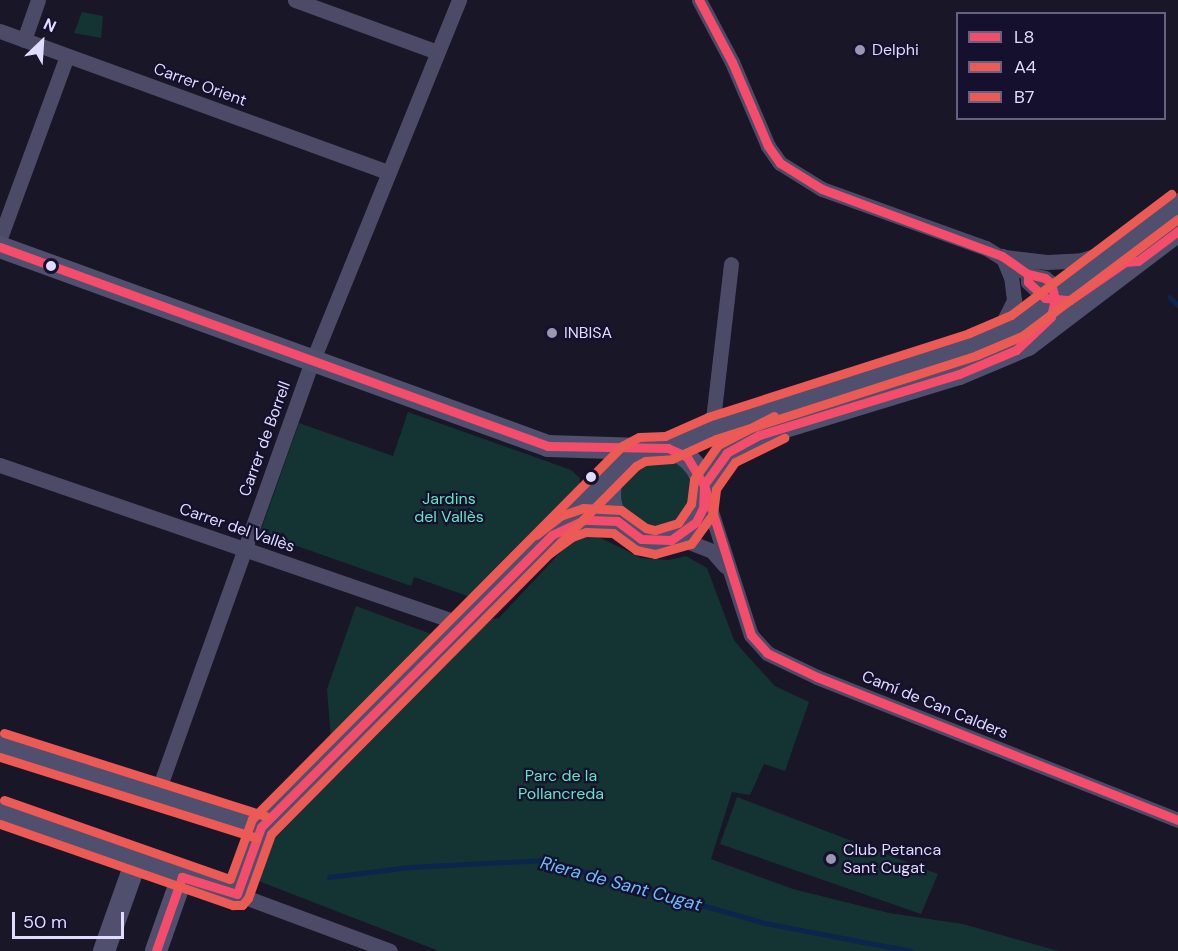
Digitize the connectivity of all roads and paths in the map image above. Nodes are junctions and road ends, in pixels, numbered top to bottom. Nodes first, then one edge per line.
1 (38, 0) edge
2 (295, 0) edge
3 (459, 0) edge
4 (699, 0) edge
5 (0, 31) edge
6 (24, 40) junction
7 (437, 52) junction
8 (67, 56) junction
9 (387, 172) junction
10 (1178, 204) edge
11 (1178, 231) edge
12 (0, 238) edge
13 (0, 247) edge
14 (1132, 253) junction
15 (1002, 256) junction
16 (731, 264) dead end
17 (1055, 299) junction
18 (997, 334) junction
19 (1016, 350) junction
20 (312, 362) junction
21 (712, 428) junction
22 (668, 448) junction
23 (642, 449) junction
24 (0, 465) edge
25 (619, 466) junction
26 (704, 489) junction
27 (617, 520) junction
28 (552, 535) junction
29 (671, 540) junction
30 (245, 550) junction
31 (731, 573) junction
32 (463, 624) junction
33 (0, 744) edge
34 (157, 794) junction
35 (0, 811) edge
36 (1177, 821) edge
37 (261, 827) junction
38 (136, 861) junction
39 (182, 877) junction
40 (237, 894) junction
41 (104, 951) edge
42 (156, 951) edge
43 (390, 951) edge

1 - 6 street
2 - 7 street
3 - 7 street, Carrer de Borrell
4 - 15 street
5 - 6 street, Carrer Orient
6 - 8 street, Carrer Orient
7 - 9 street, Carrer de Borrell
8 - 9 street, Carrer Orient
8 - 12 street
9 - 20 street, Carrer de Borrell
10 - 14 street
11 - 14 street
13 - 20 street
14 - 15 street
14 - 17 street
14 - 19 street
15 - 17 street
15 - 18 street
16 - 21 street
17 - 18 street
17 - 19 street
18 - 21 street
19 - 26 street
20 - 23 street
20 - 30 street, Carrer de Borrell
21 - 22 street
22 - 23 street
22 - 26 street
23 - 25 street
24 - 30 street, Carrer del Vallès
25 - 27 street
25 - 28 street
26 - 29 street
26 - 31 street, Camí de Can Calders
27 - 28 street
27 - 29 street
28 - 32 street
29 - 31 street, Camí de Can Calders
30 - 32 street, Carrer del Vallès
30 - 34 street, Carrer de Borrell
31 - 36 street, Camí de Can Calders
32 - 37 street
33 - 34 street
34 - 37 street
35 - 38 street
37 - 40 street
38 - 39 street
38 - 41 street
39 - 40 street
39 - 42 street
40 - 43 street

